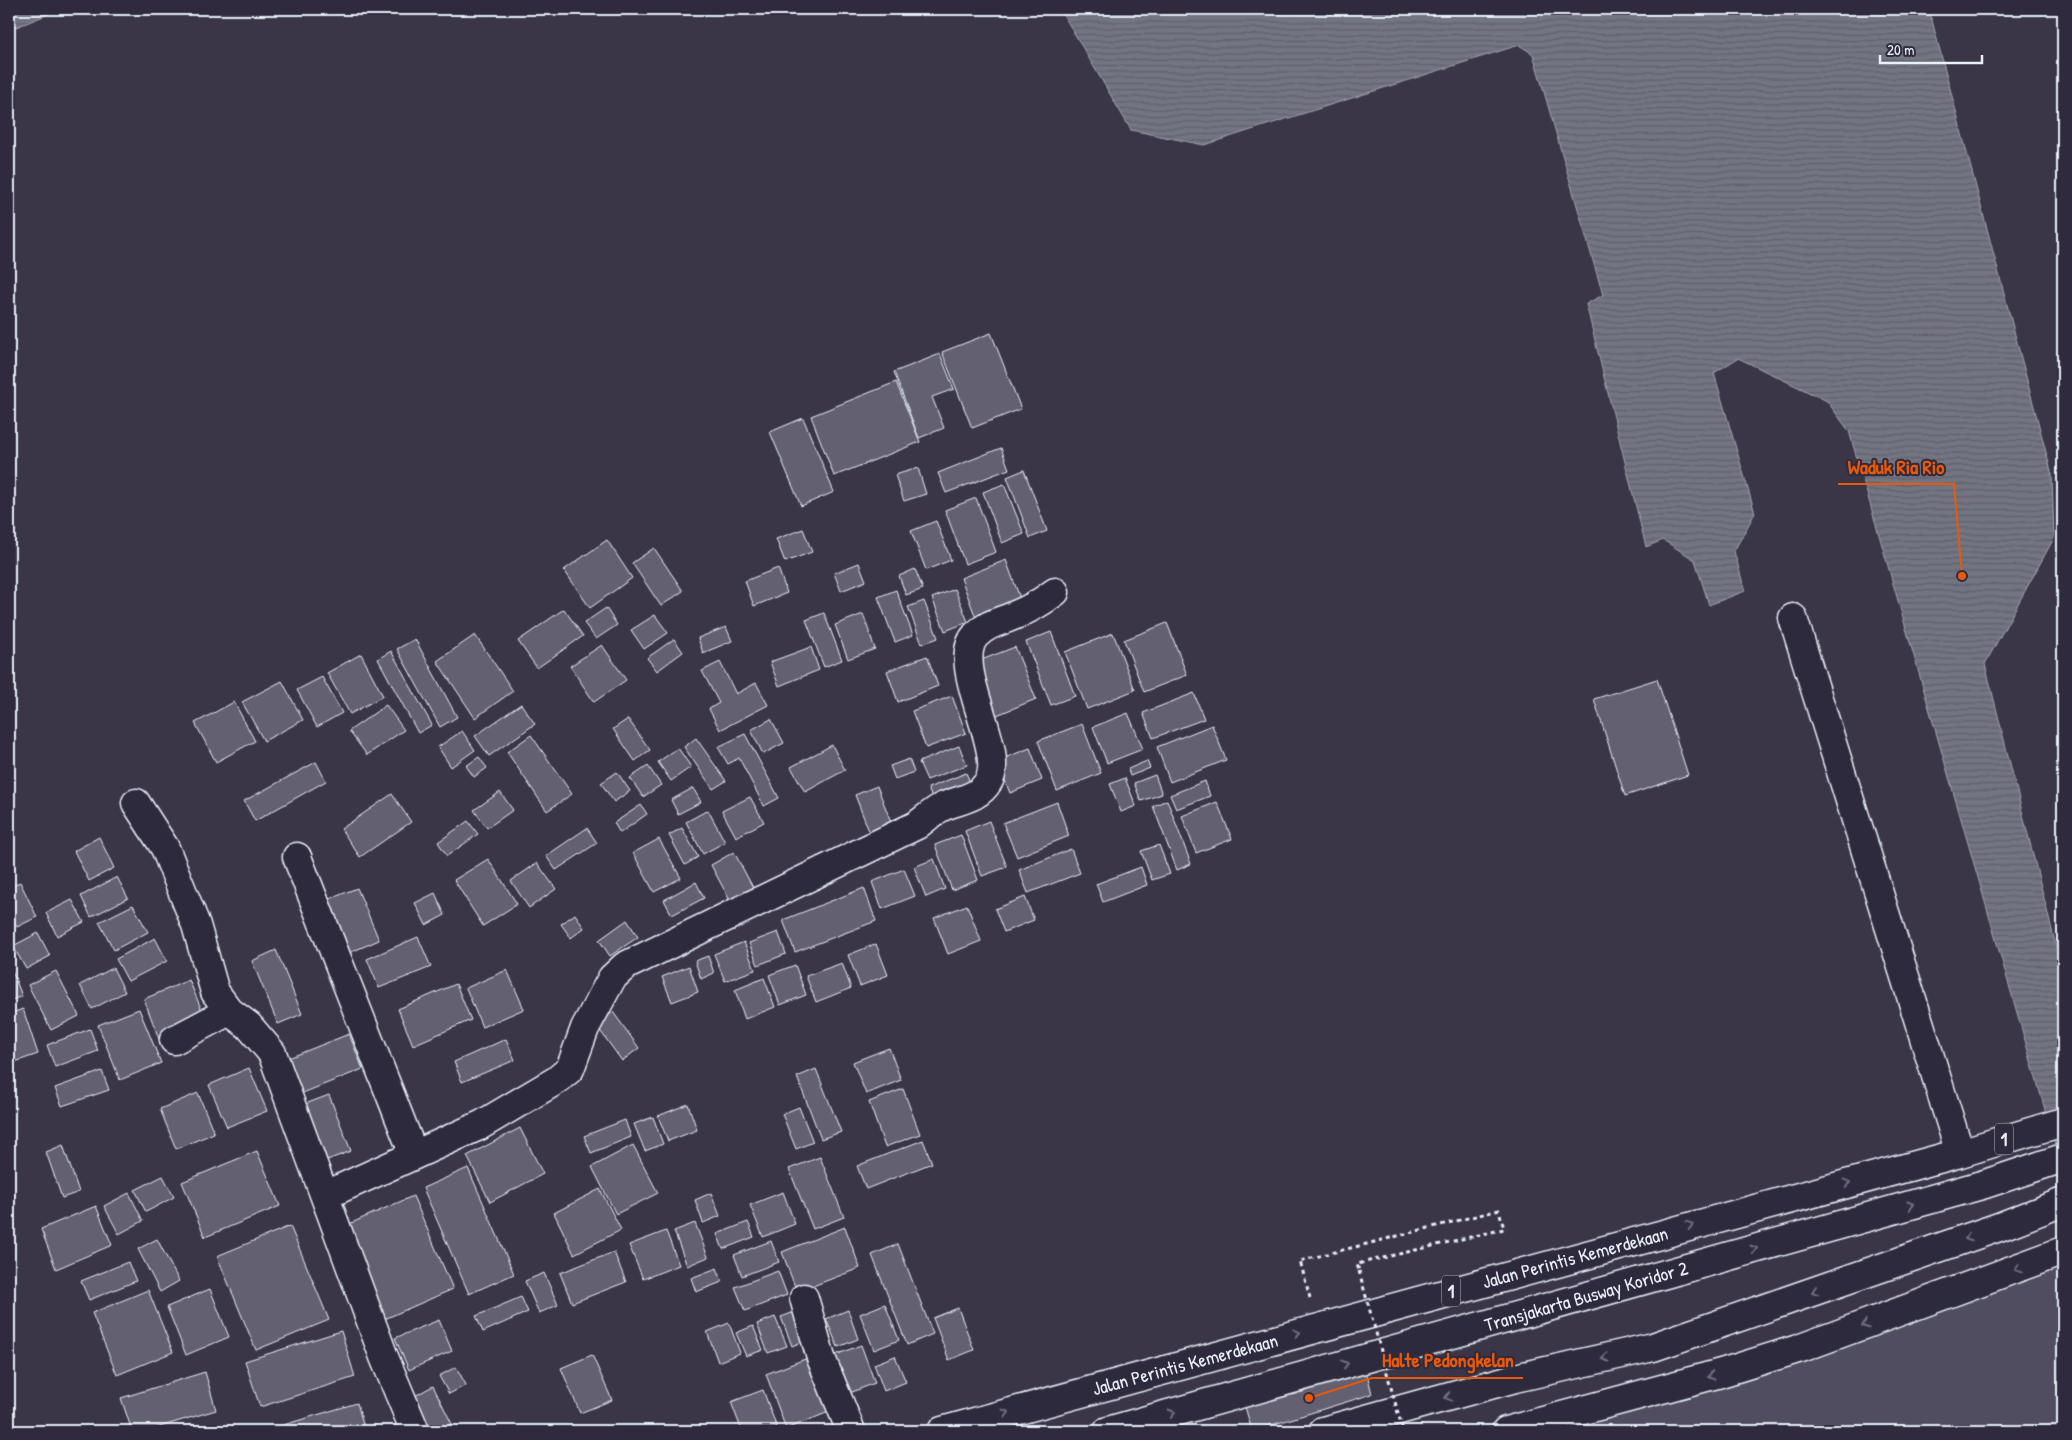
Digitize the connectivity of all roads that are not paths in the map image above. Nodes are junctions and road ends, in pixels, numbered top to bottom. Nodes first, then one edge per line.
1 (1055, 592) dead end
2 (1793, 618) dead end
3 (136, 803) dead end
4 (297, 857) dead end
5 (228, 1011) junction
6 (174, 1040) dead end
7 (2055, 1124) edge
8 (1960, 1152) junction
9 (414, 1155) junction
10 (2060, 1159) edge
11 (326, 1195) junction
12 (2063, 1202) edge
13 (2063, 1251) edge
14 (804, 1298) dead end
15 (415, 1431) edge
16 (851, 1431) edge
17 (942, 1431) edge
18 (1108, 1431) edge
19 (1323, 1431) edge
20 (1506, 1431) edge

1 - 9 main road
2 - 8 main road
3 - 5 main road
4 - 9 main road
5 - 6 main road
5 - 11 main road
7 - 8 main road, Jalan Perintis Kemerdekaan / 1
17 -> 8 main road, Jalan Perintis Kemerdekaan / 1
9 - 11 main road
18 -> 10 main road, Transjakarta Busway Koridor 2
11 - 15 main road
12 -> 19 main road
13 -> 20 main road
14 - 16 main road

